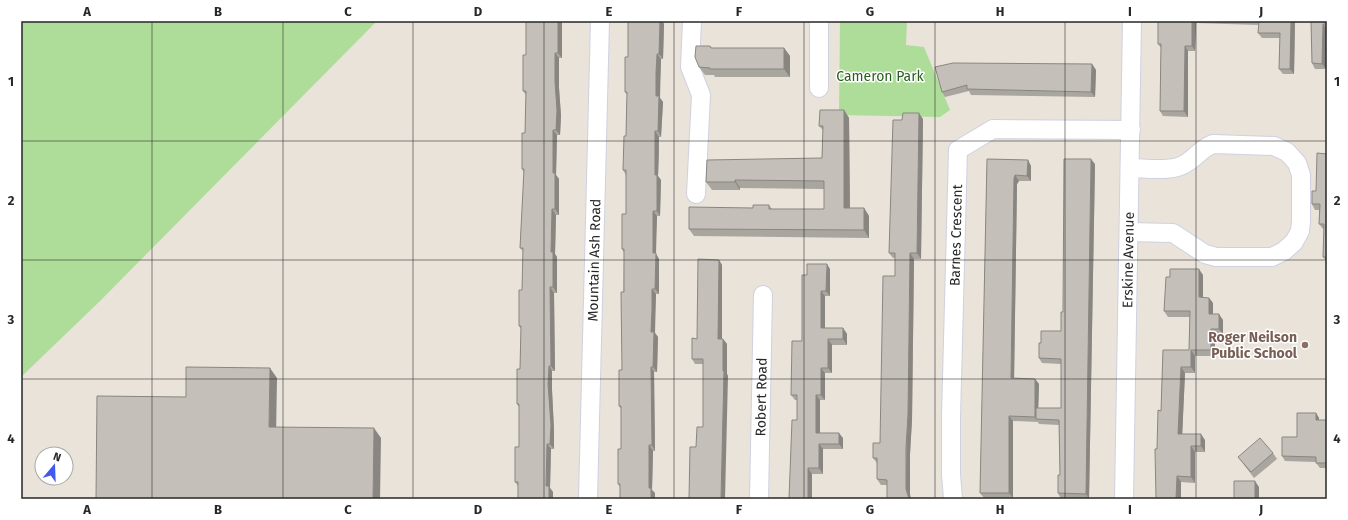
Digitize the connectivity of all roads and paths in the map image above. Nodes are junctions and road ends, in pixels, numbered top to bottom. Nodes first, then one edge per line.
1 (600, 21) edge
2 (692, 21) edge
3 (819, 21) edge
4 (1132, 21) edge
5 (819, 88) dead end
6 (1131, 130) junction
7 (1130, 168) junction
8 (696, 194) dead end
9 (1129, 232) junction
10 (763, 294) dead end
11 (588, 499) edge
12 (759, 499) edge
13 (953, 499) edge
14 (1124, 499) edge

1 - 11 street, Mountain Ash Road
2 - 8 street
3 - 5 street
4 - 6 street, Erskine Avenue
6 - 7 street, Erskine Avenue
6 - 13 street, Barnes Crescent
7 - 9 street, Erskine Avenue
7 - 9 street
9 - 14 street, Erskine Avenue
10 - 12 street, Robert Road

